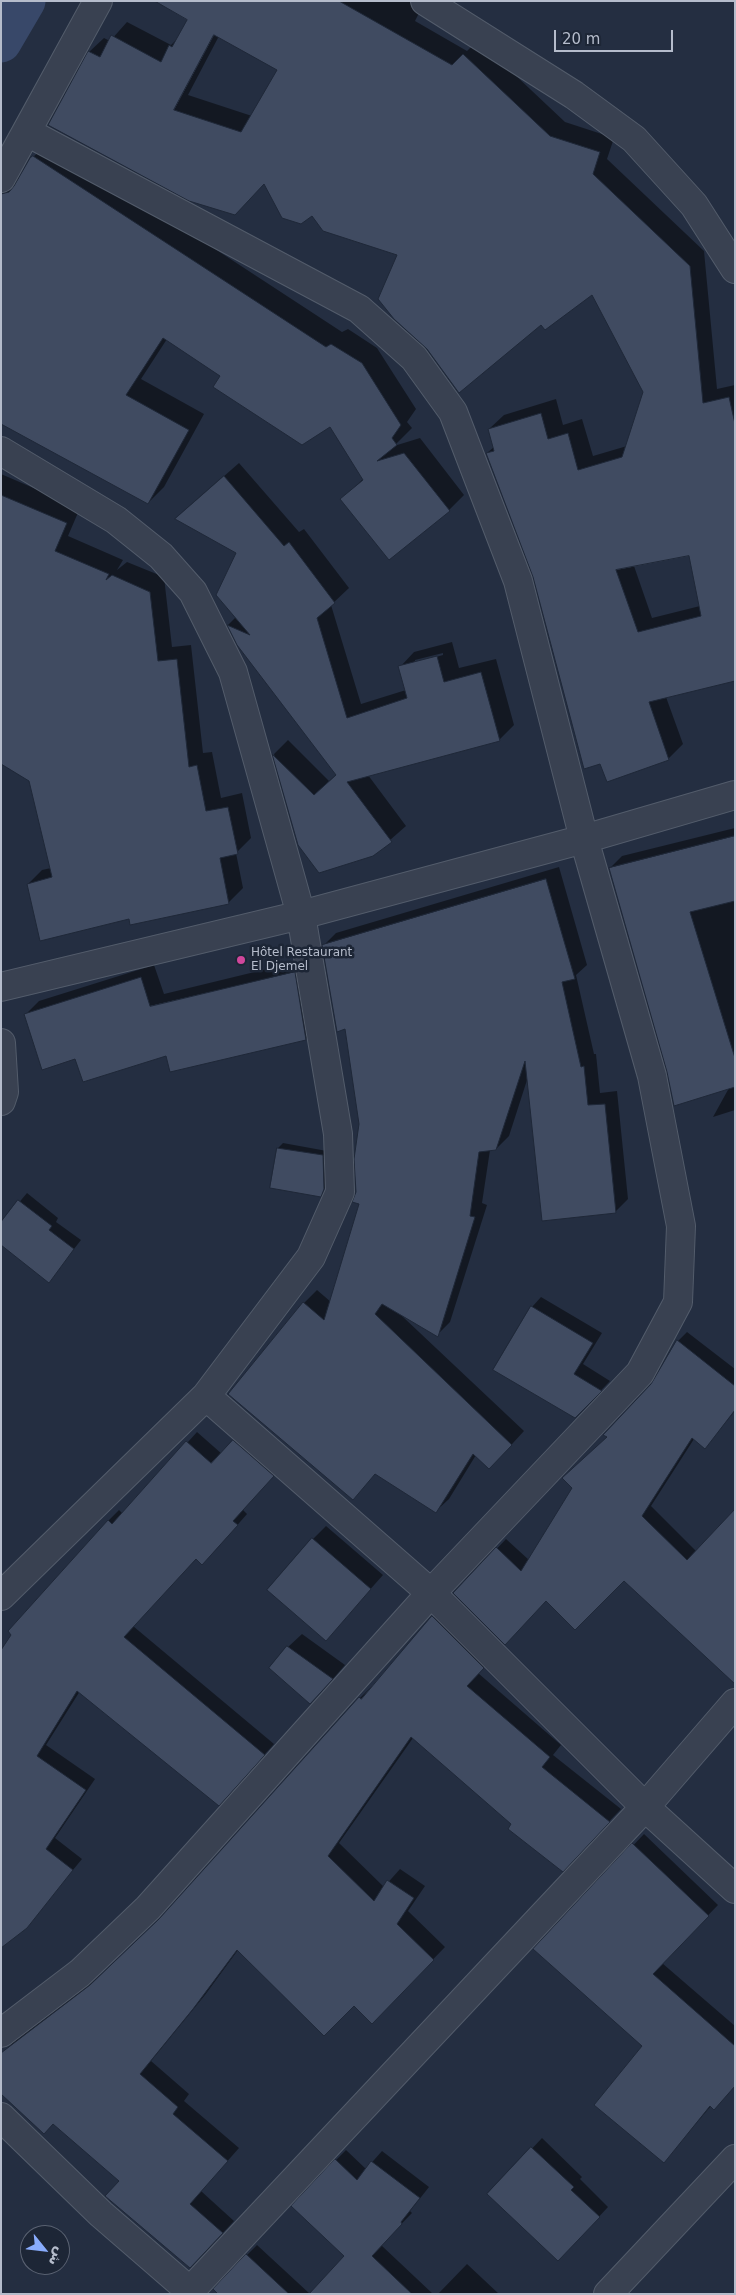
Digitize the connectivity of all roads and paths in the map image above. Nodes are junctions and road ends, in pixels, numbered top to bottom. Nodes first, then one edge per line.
1 (98, 1) edge
2 (425, 1) edge
3 (27, 132) junction
4 (1, 178) edge
5 (735, 268) edge
6 (1, 451) edge
7 (735, 795) edge
8 (584, 839) junction
9 (301, 916) junction
10 (1, 987) edge
11 (1, 1043) edge
12 (1, 1101) edge
13 (206, 1396) junction
14 (431, 1593) junction
15 (1, 1596) edge
16 (735, 1703) edge
17 (645, 1807) junction
18 (735, 1890) edge
19 (1, 2033) edge
20 (1, 2117) edge
21 (735, 2159) edge
22 (191, 2292) edge
23 (608, 2294) edge

1 - 3 street
2 - 5 street
3 - 4 street
3 - 8 street
6 - 9 street
7 - 8 street
8 - 9 street
8 - 14 street
9 - 10 street
9 - 13 street
11 - 12 street
13 - 14 street
13 - 15 street
14 - 17 street
14 - 19 street
16 - 17 street
17 - 18 street
17 - 22 street
20 - 22 street
21 - 23 street

